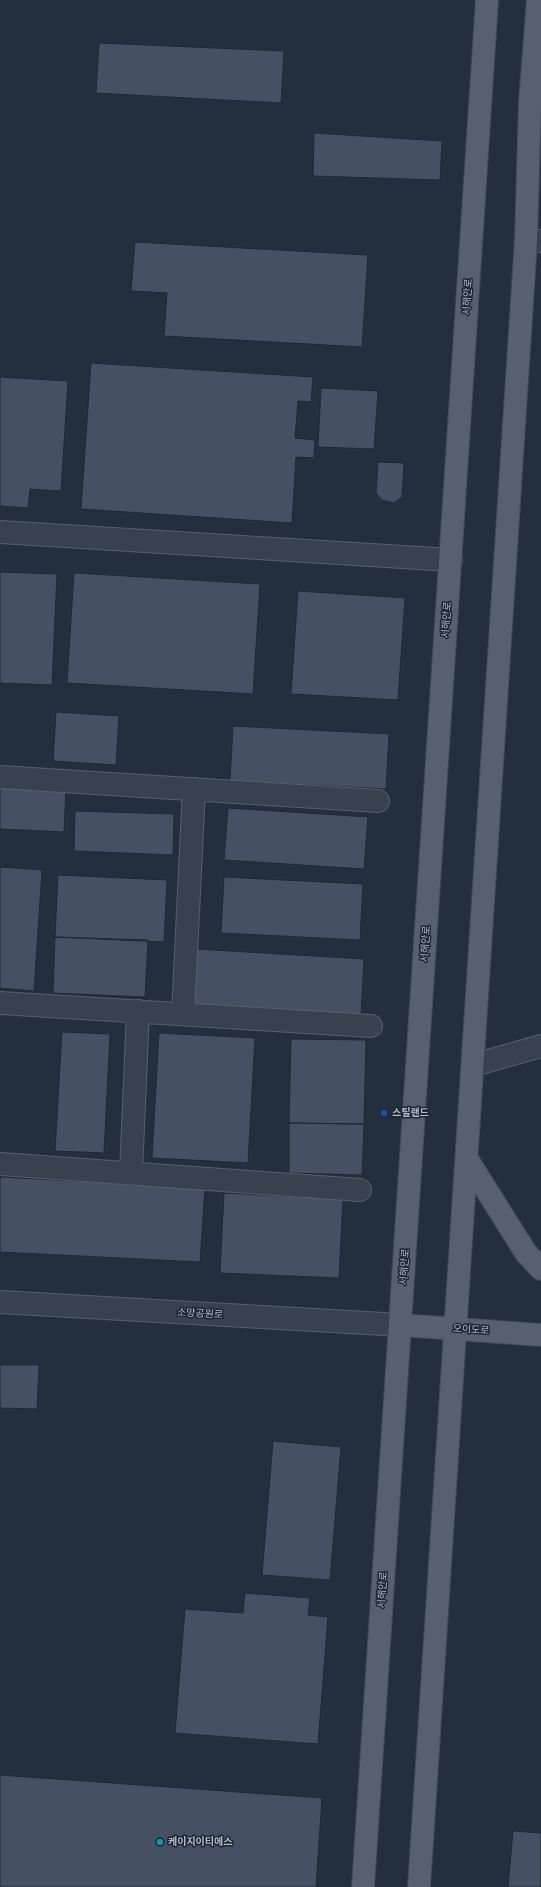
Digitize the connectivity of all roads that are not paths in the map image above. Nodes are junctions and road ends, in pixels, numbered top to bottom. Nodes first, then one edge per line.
1 (487, 0) edge
2 (538, 0) edge
3 (534, 241) edge
4 (0, 532) edge
5 (451, 560) junction
6 (0, 777) edge
7 (194, 789) junction
8 (378, 801) dead end
9 (0, 1003) edge
10 (138, 1011) junction
11 (183, 1014) junction
12 (371, 1026) dead end
13 (541, 1046) edge
14 (474, 1065) junction
15 (467, 1159) junction
16 (0, 1164) edge
17 (131, 1173) junction
18 (360, 1190) dead end
19 (541, 1269) edge
20 (0, 1302) edge
21 (401, 1325) junction
22 (456, 1329) junction
23 (541, 1336) edge
24 (363, 1887) edge
25 (420, 1887) edge

1 - 5 main road, 서해안로
2 - 3 main road
3 - 14 main road
4 - 5 street
5 - 21 main road, 서해안로
6 - 7 street
7 - 8 street
7 - 11 street
9 - 10 street
10 - 11 street
10 - 17 street
11 - 12 street
13 - 14 street
14 - 15 main road
15 - 19 main road
15 - 22 main road
16 - 17 street
17 - 18 street
20 - 21 street, 소망공원로
21 - 22 main road, 오이도로
21 - 24 main road, 서해안로
22 - 23 main road, 오이도로
22 - 25 main road

